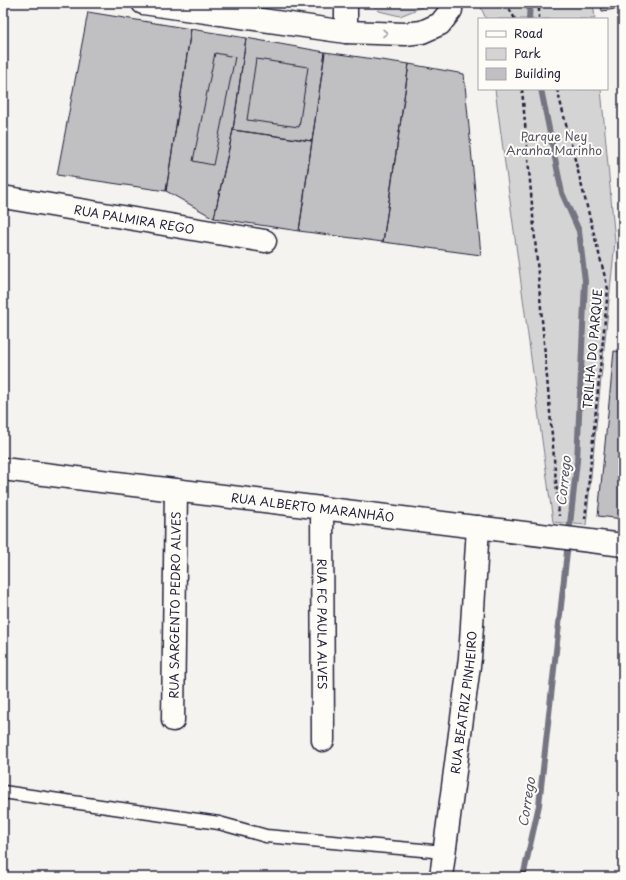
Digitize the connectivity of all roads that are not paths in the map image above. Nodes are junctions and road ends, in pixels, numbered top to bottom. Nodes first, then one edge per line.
1 (143, 3) edge
2 (346, 3) edge
3 (451, 3) edge
4 (346, 32) junction
5 (3, 196) edge
6 (265, 241) dead end
7 (3, 469) edge
8 (176, 490) junction
9 (322, 508) junction
10 (478, 527) junction
11 (623, 545) edge
12 (174, 720) dead end
13 (322, 740) dead end
14 (3, 792) edge
15 (444, 852) junction
16 (441, 877) edge

1 - 4 street
2 - 4 street
4 -> 3 street
5 - 6 street, RUA PALMIRA REGO
7 - 8 street, RUA ALBERTO MARANHÃO
8 - 9 street, RUA ALBERTO MARANHÃO
8 - 12 street, RUA SARGENTO PEDRO ALVES
9 - 10 street, RUA ALBERTO MARANHÃO
9 - 13 street, RUA FC PAULA ALVES
10 - 11 street, RUA ALBERTO MARANHÃO
10 - 15 street, RUA BEATRIZ PINHEIRO
14 - 15 lane
15 - 16 street, RUA BEATRIZ PINHEIRO

